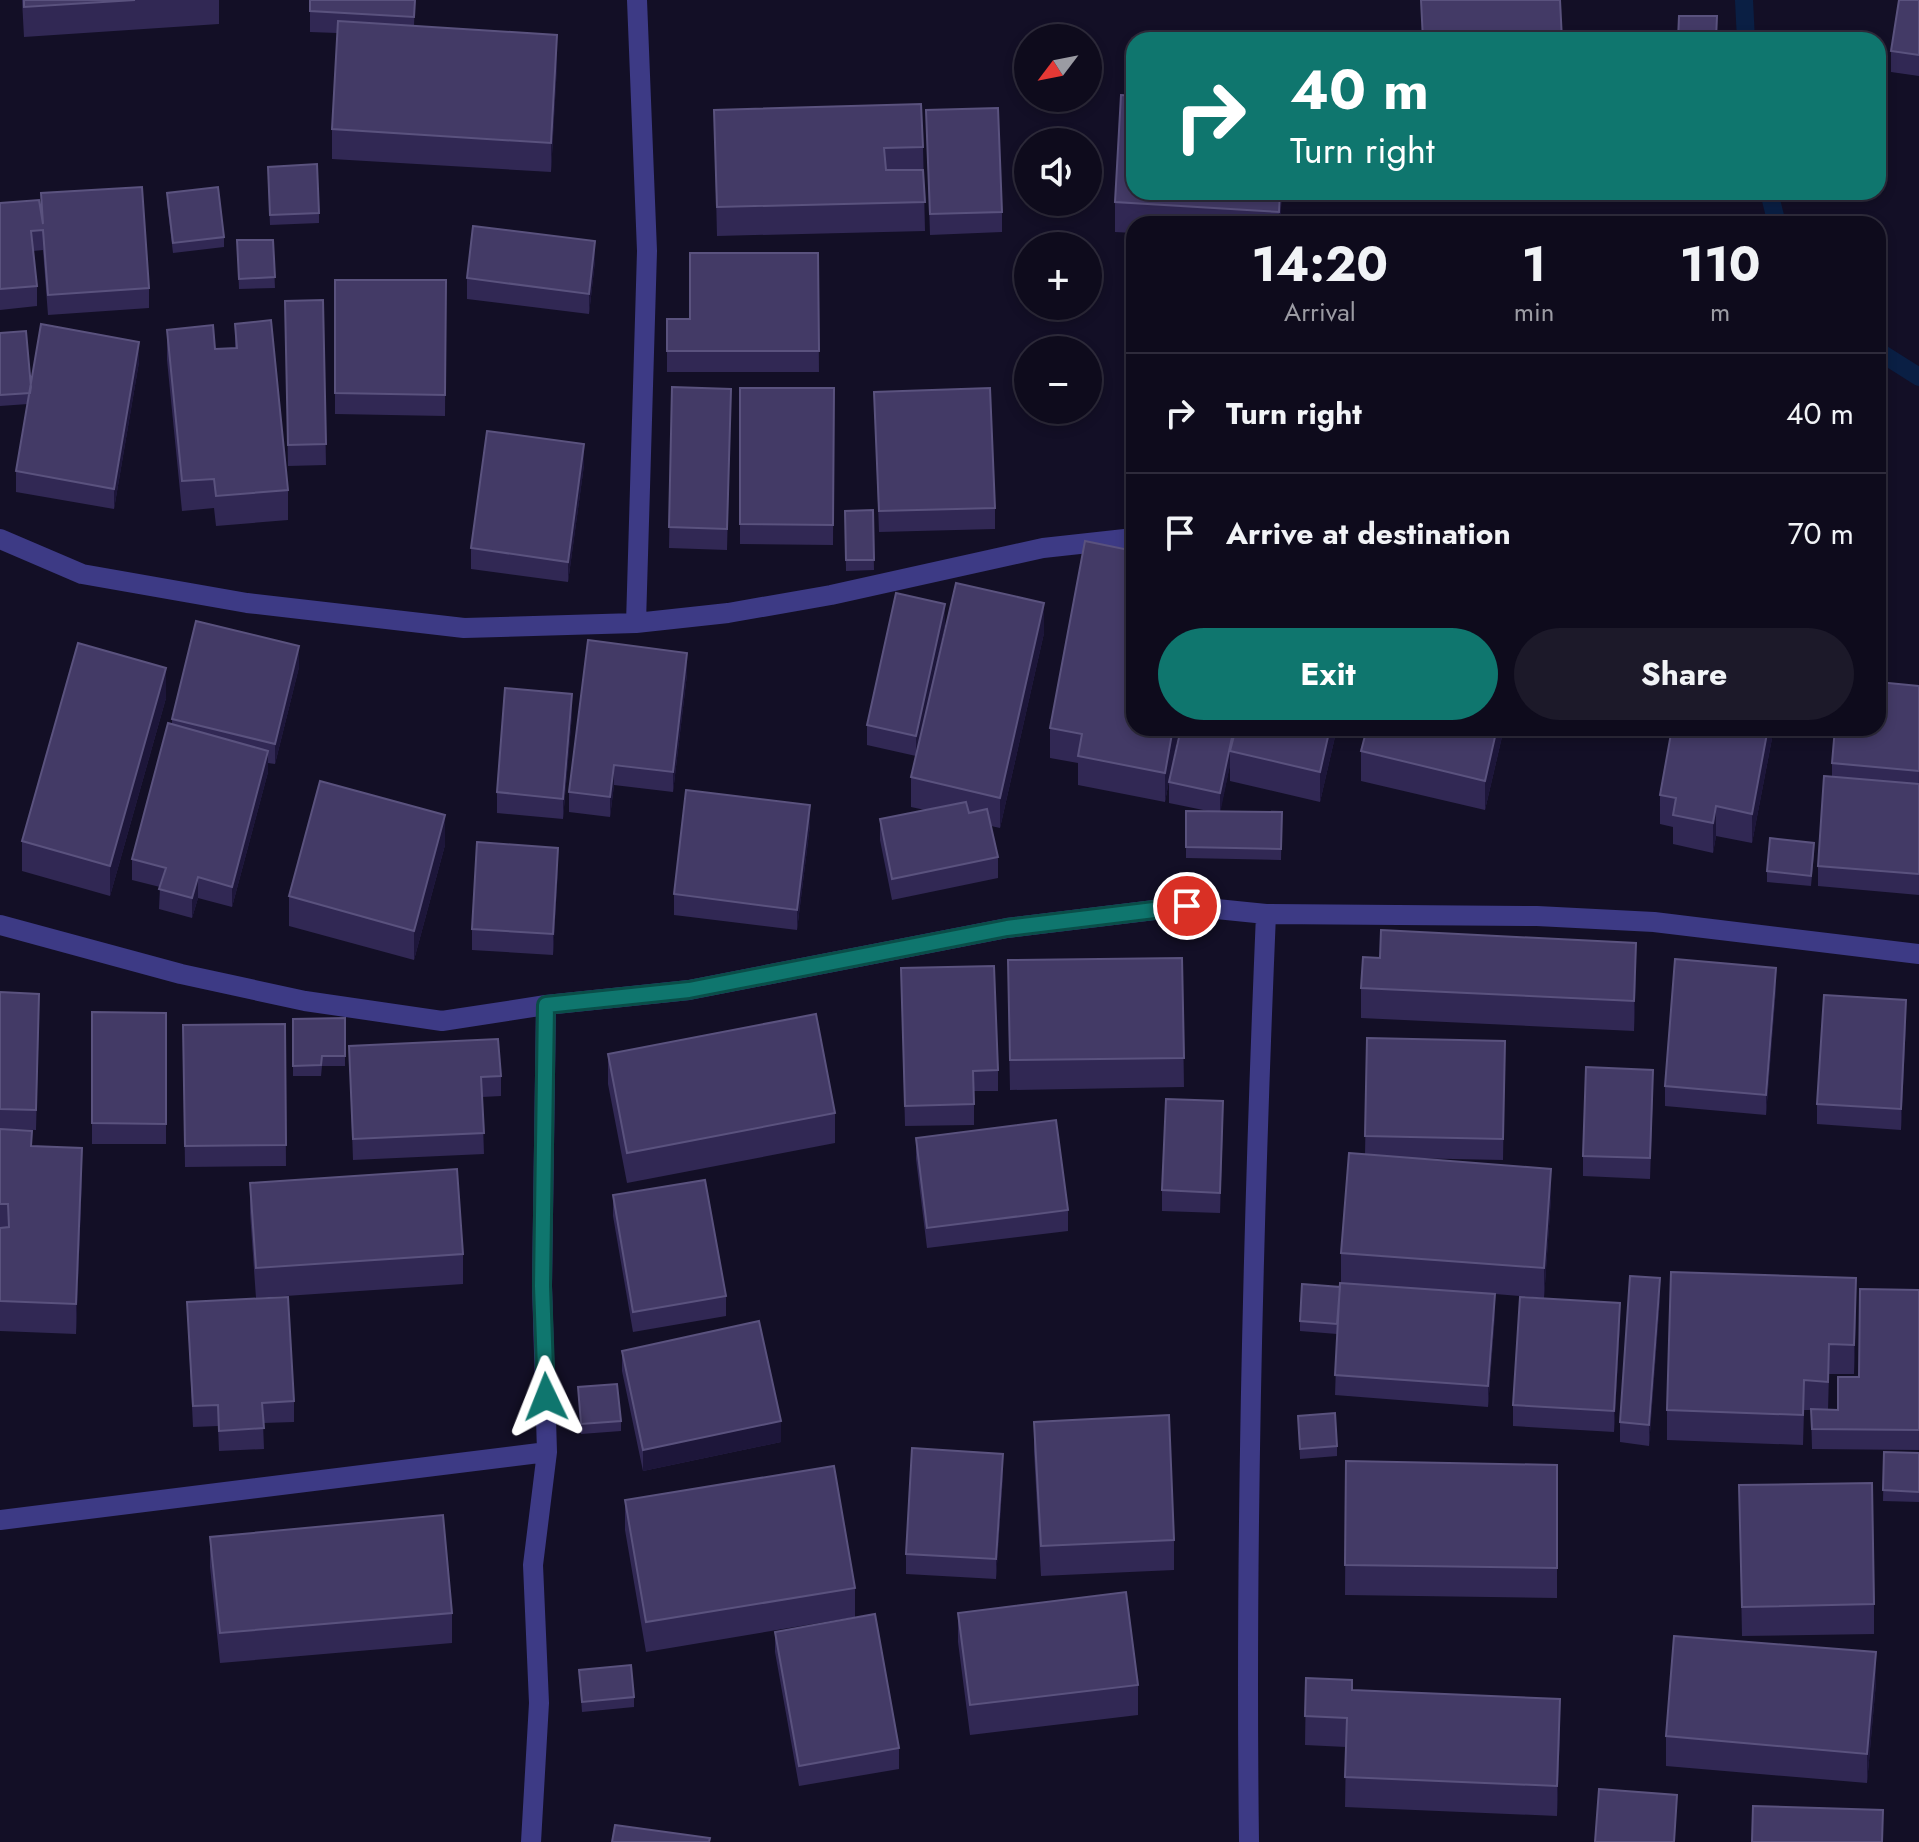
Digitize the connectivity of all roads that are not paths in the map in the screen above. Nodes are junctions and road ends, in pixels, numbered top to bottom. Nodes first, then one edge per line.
1 (637, 0) edge
2 (0, 539) edge
3 (1126, 539) edge
4 (636, 623) junction
5 (1266, 914) junction
6 (0, 925) edge
7 (1919, 954) edge
8 (546, 1005) junction
9 (547, 1452) junction
10 (0, 1520) edge
11 (531, 1842) edge
12 (1249, 1842) edge

1 - 4 street
2 - 4 street
3 - 4 street
5 - 7 street
5 - 8 street
5 - 12 street
6 - 8 street
8 - 9 street
9 - 10 street
9 - 11 street

